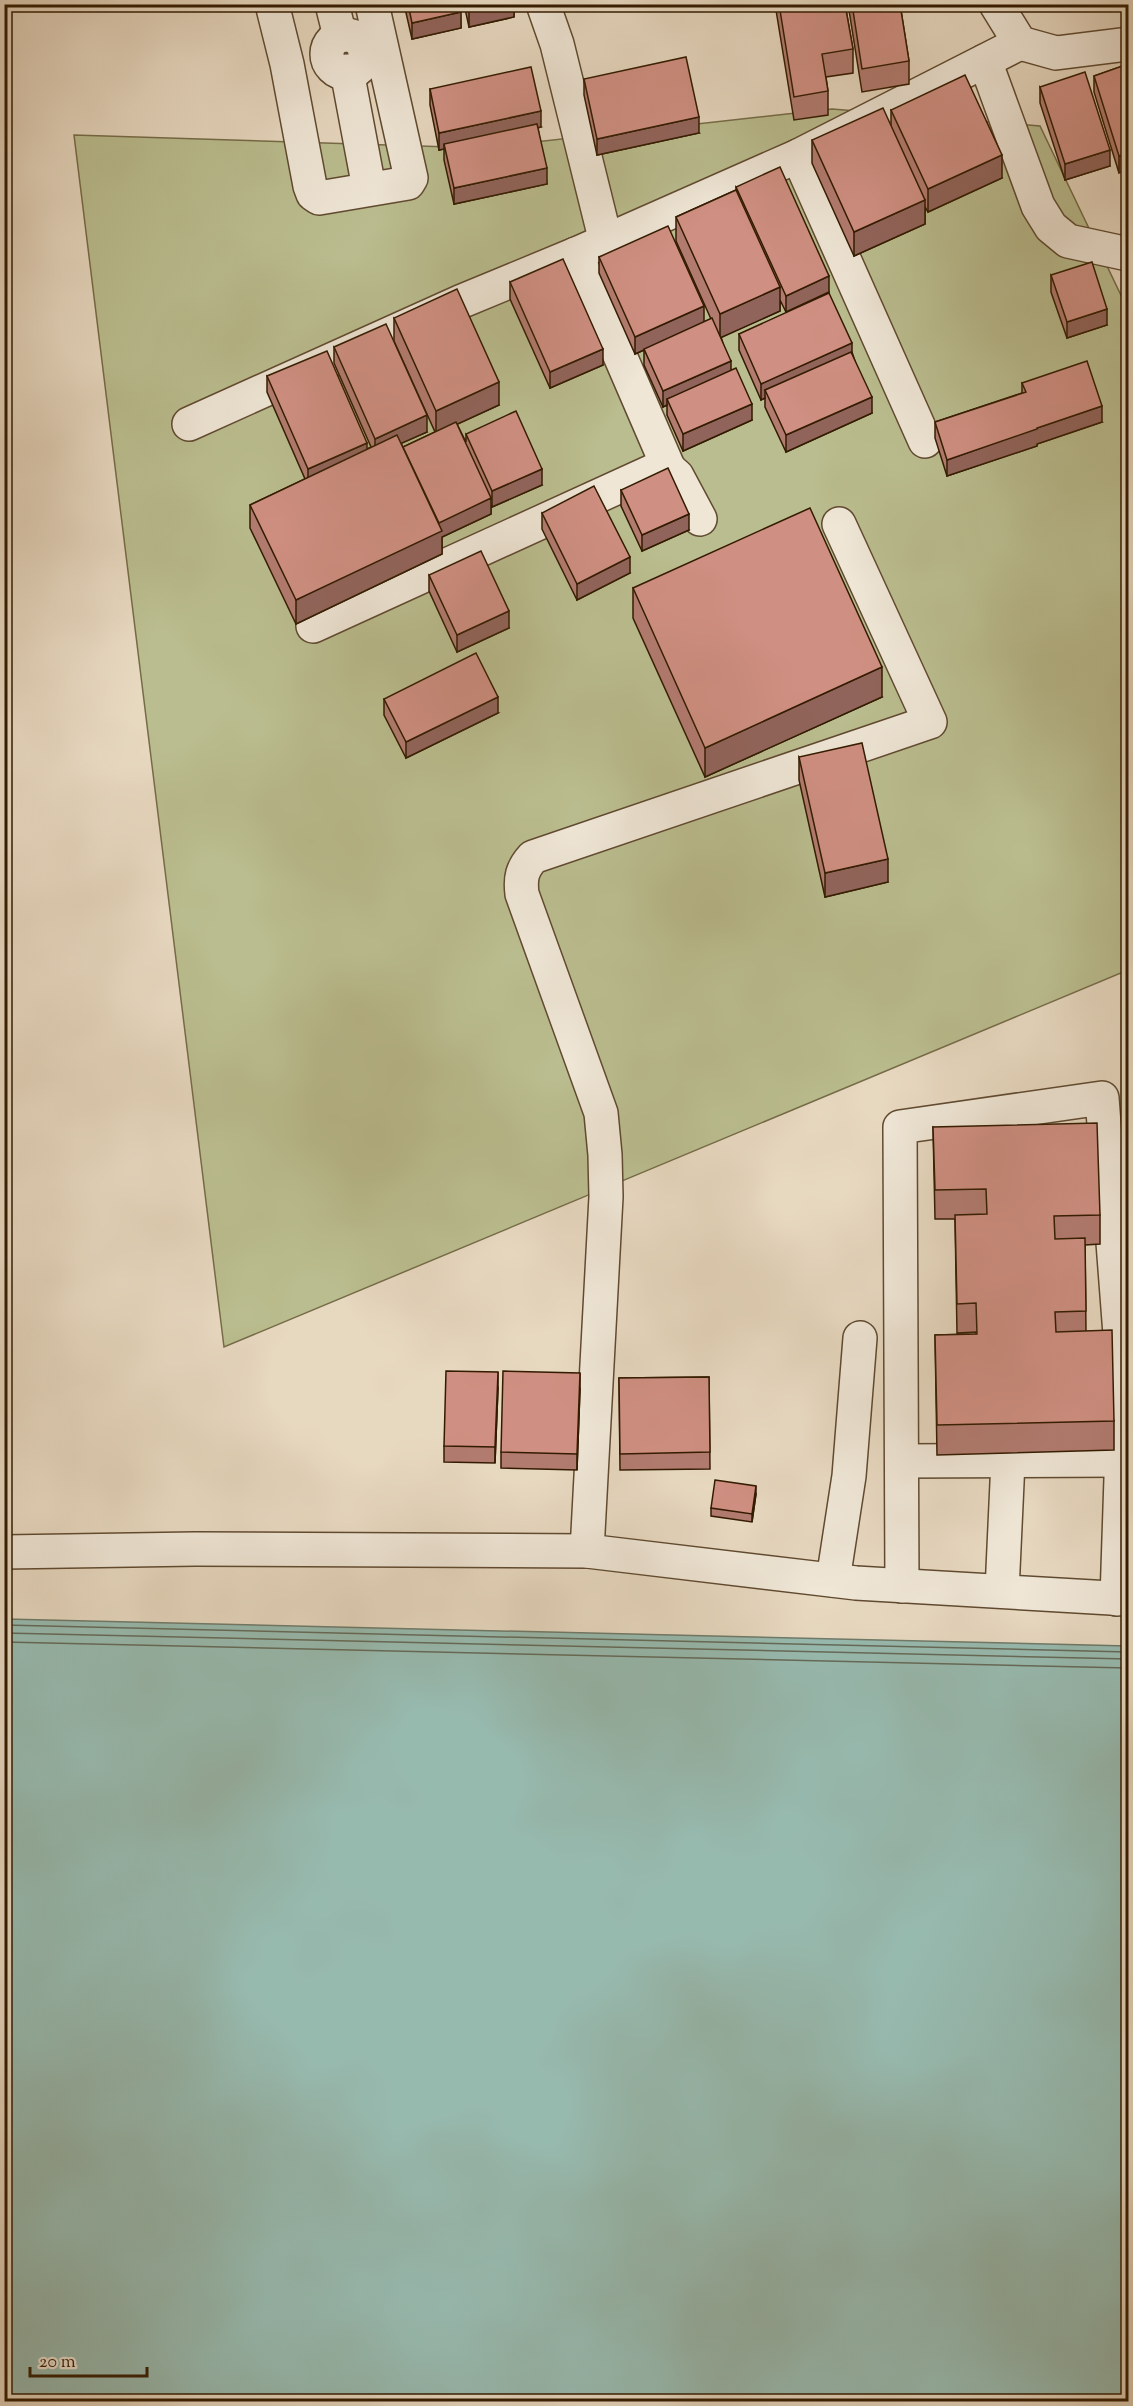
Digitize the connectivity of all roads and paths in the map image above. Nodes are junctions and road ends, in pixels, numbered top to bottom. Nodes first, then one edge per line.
1 (272, 4) edge
2 (332, 4) edge
3 (372, 4) edge
4 (543, 4) edge
5 (996, 4) edge
6 (1020, 43) junction
7 (1128, 44) edge
8 (352, 53) junction
9 (985, 61) junction
10 (287, 64) junction
11 (798, 156) junction
12 (369, 188) junction
13 (606, 242) junction
14 (576, 254) junction
15 (1128, 254) edge
16 (189, 424) dead end
17 (925, 441) dead end
18 (669, 469) junction
19 (700, 519) dead end
20 (839, 524) dead end
21 (313, 626) dead end
22 (860, 1338) dead end
23 (1122, 1460) junction
24 (902, 1461) junction
25 (1008, 1461) junction
26 (587, 1551) junction
27 (4, 1552) edge
28 (833, 1580) junction
29 (902, 1586) junction
30 (1002, 1591) junction
31 (1123, 1599) edge

1 - 10 street
2 - 8 street
3 - 8 street
4 - 13 street
5 - 6 street
6 - 7 street
6 - 9 street
8 - 10 street
8 - 12 street
8 - 12 street
9 - 11 street
9 - 15 street
10 - 12 street
11 - 13 street
11 - 17 street
13 - 14 street
14 - 16 street
14 - 18 street
18 - 19 street
18 - 21 street
20 - 26 street
22 - 28 street
23 - 24 street
23 - 25 street
23 - 31 street
24 - 25 street
24 - 29 street
25 - 30 street
26 - 27 street
26 - 28 street
28 - 29 street
29 - 30 street
30 - 31 street

